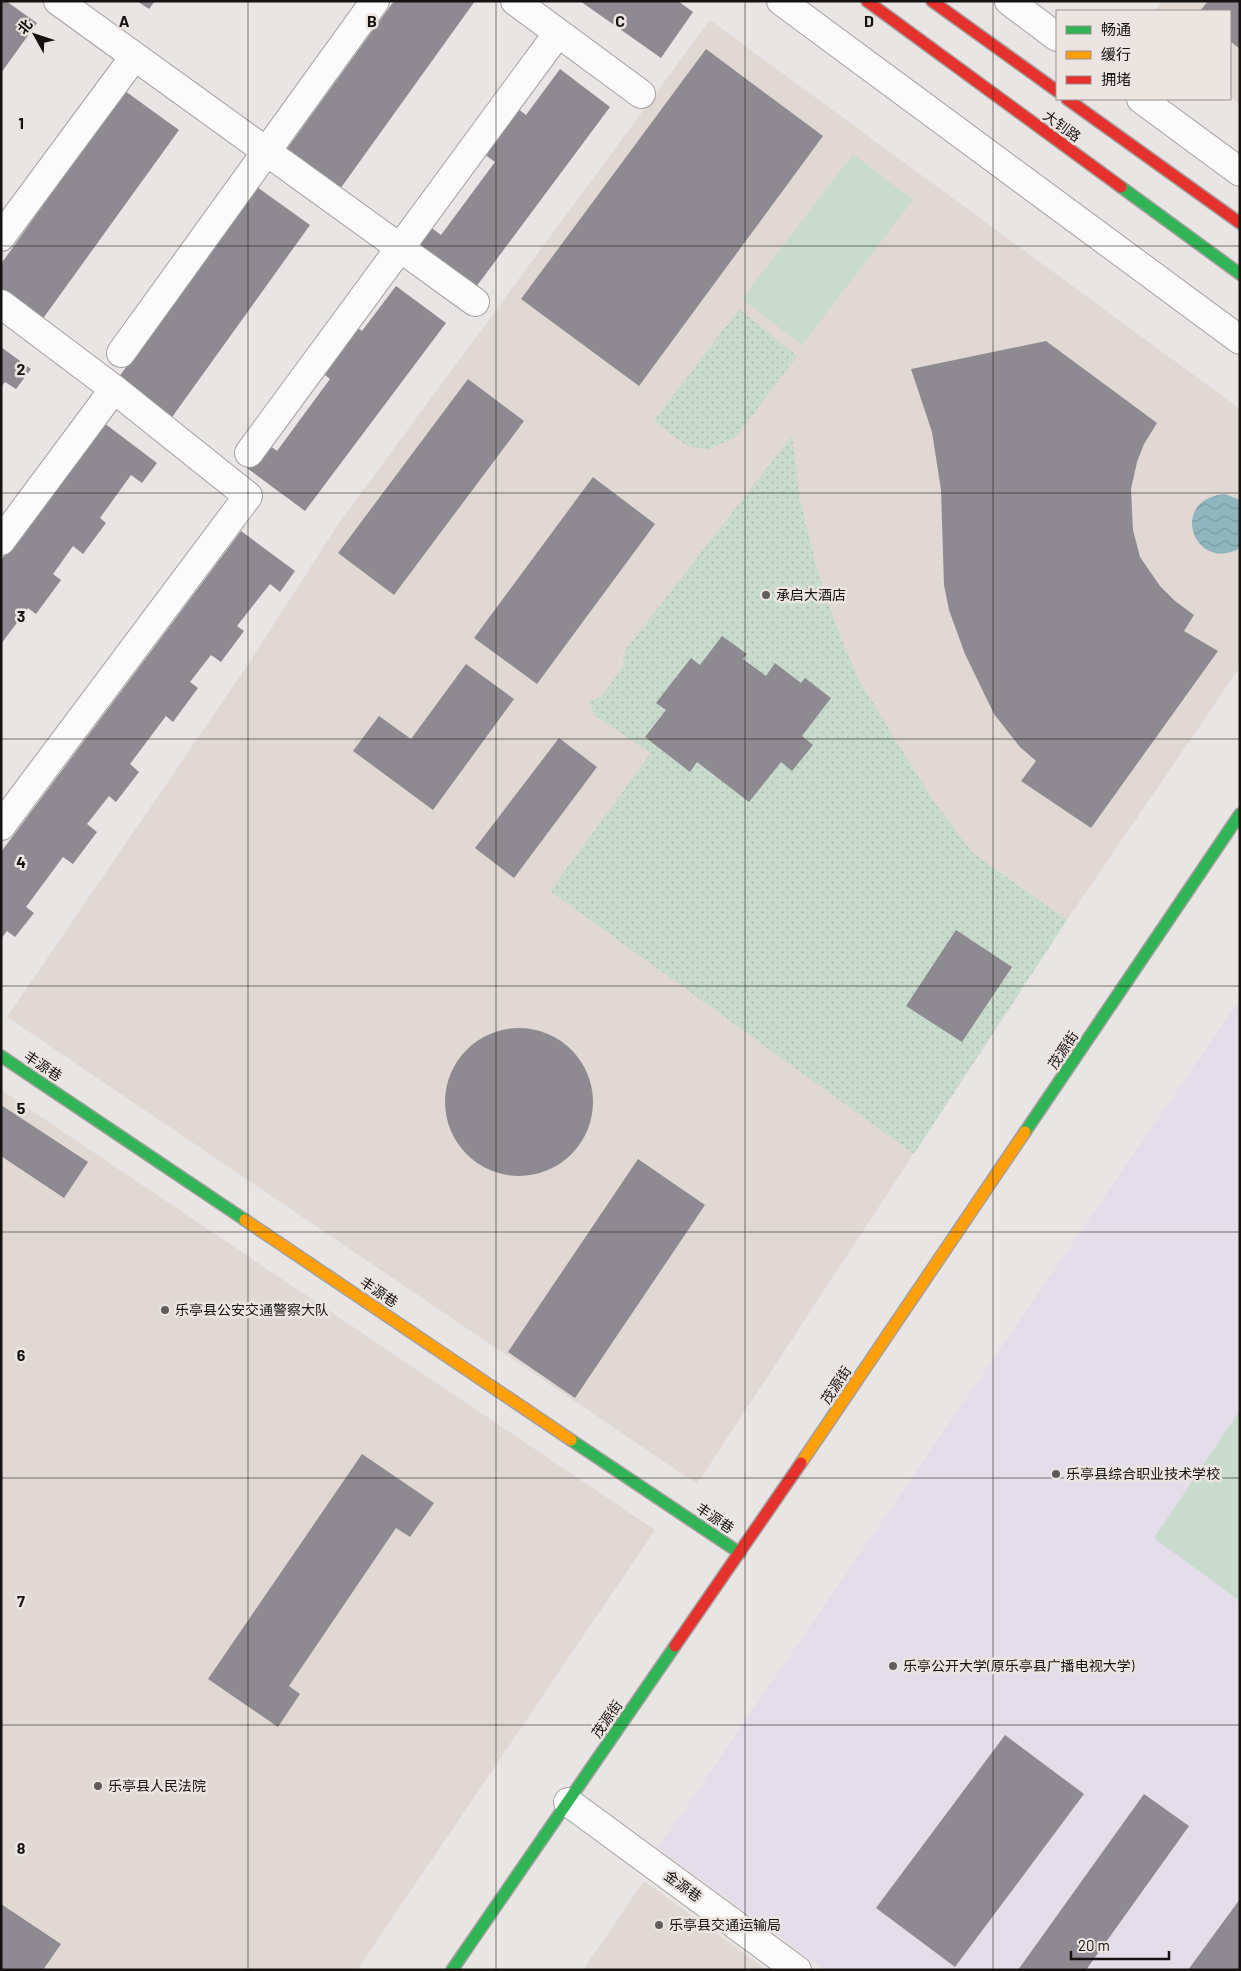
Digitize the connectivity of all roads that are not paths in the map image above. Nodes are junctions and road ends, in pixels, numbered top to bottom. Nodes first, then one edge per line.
1 (58, 1) edge
2 (375, 1) edge
3 (516, 1) edge
4 (781, 1) edge
5 (867, 1) edge
6 (932, 1) edge
7 (1009, 1) edge
8 (558, 32) junction
9 (1056, 36) edge
10 (134, 57) junction
11 (1056, 91) edge
12 (642, 94) dead end
13 (1068, 100) edge
14 (1142, 100) edge
15 (265, 151) junction
16 (1240, 172) edge
17 (1240, 223) edge
18 (1, 237) edge
19 (400, 248) junction
20 (1240, 274) edge
21 (475, 302) dead end
22 (1, 304) edge
23 (1240, 340) edge
24 (120, 353) dead end
25 (114, 389) junction
26 (250, 453) dead end
27 (1, 541) edge
28 (1240, 814) edge
29 (1, 826) edge
30 (1, 1056) edge
31 (740, 1553) junction
32 (568, 1802) junction
33 (452, 1970) edge
34 (797, 1970) edge

1 - 10 street
2 - 15 street
3 - 8 street
4 - 23 street
5 - 20 main road, 大钊路
6 - 11 main road, 大钊路
7 - 9 street
8 - 12 street
8 - 19 street
10 - 15 street
10 - 18 street
13 - 17 main road, 大钊路
14 - 16 street
15 - 19 street
15 - 24 street
19 - 21 street
19 - 26 street
22 - 25 street
25 - 27 street
25 - 29 street
28 - 31 main road, 茂源街
30 - 31 main road, 丰源巷
31 - 32 main road, 茂源街
32 - 33 main road, 茂源街
32 - 34 street, 金源巷

